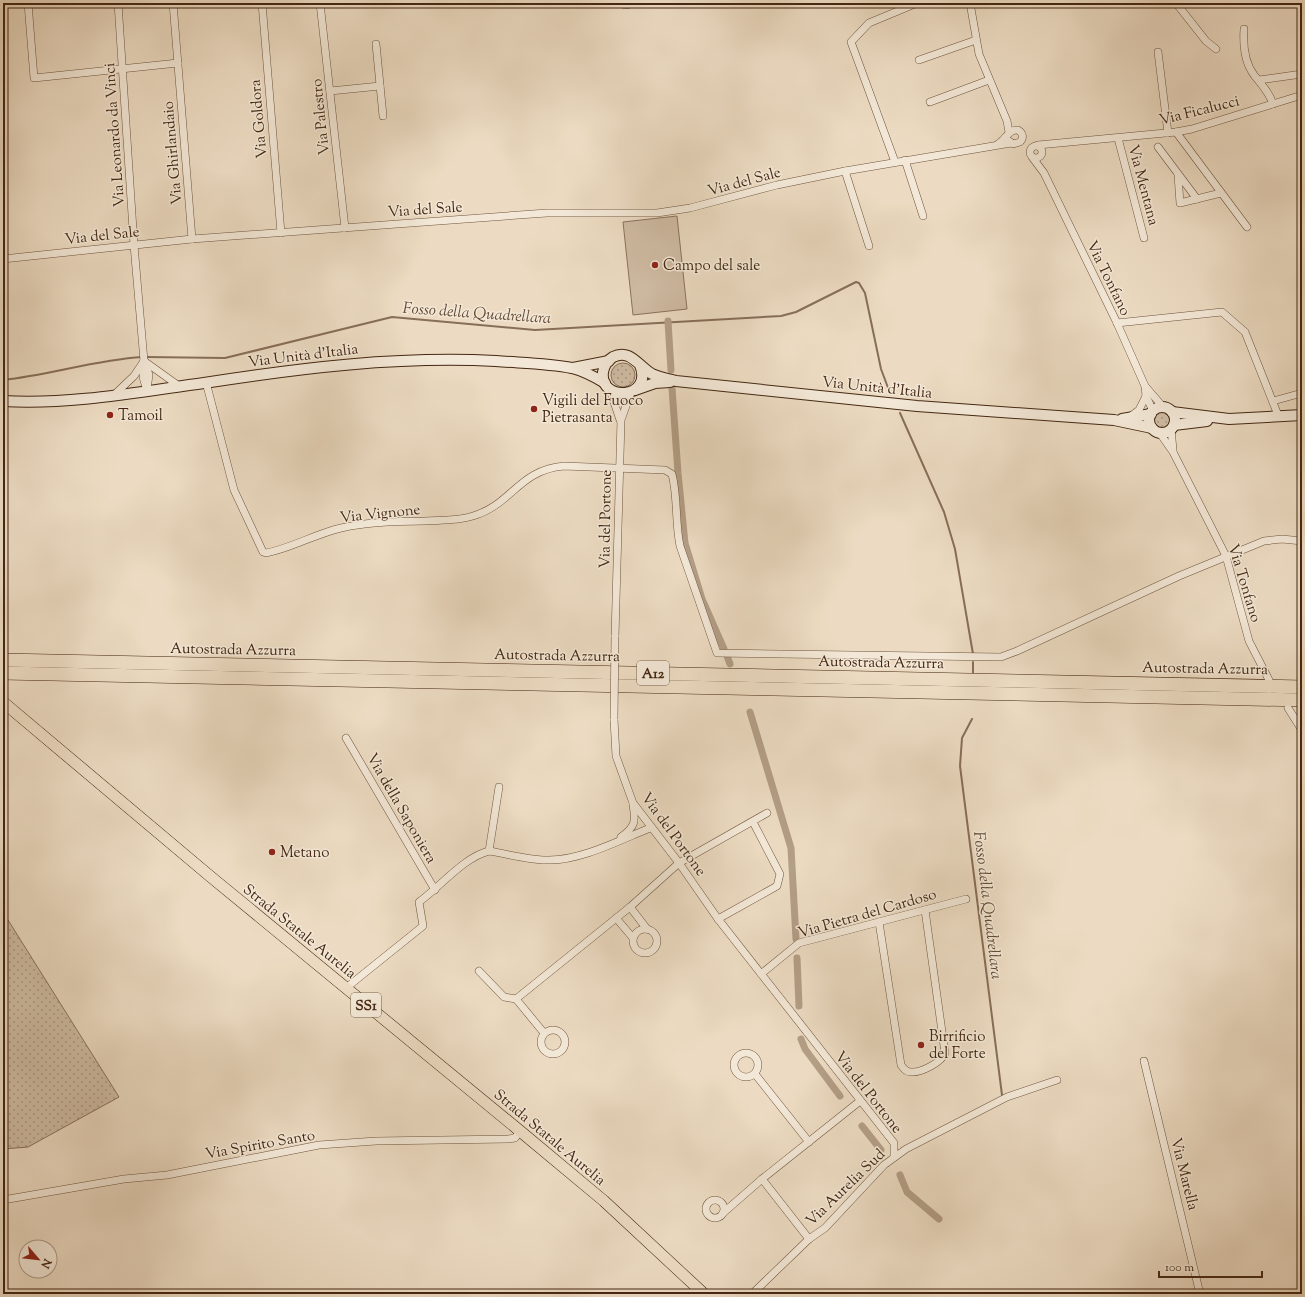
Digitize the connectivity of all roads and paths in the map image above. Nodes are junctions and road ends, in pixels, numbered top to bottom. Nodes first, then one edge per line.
1 (28, 3) edge
2 (118, 3) edge
3 (173, 3) edge
4 (262, 3) edge
5 (320, 3) edge
6 (636, 3) edge
7 (917, 3) edge
8 (970, 3) edge
9 (1176, 3) edge
10 (624, 5) dead end
11 (1244, 29) dead end
12 (976, 40) junction
13 (376, 44) dead end
14 (1216, 49) dead end
15 (1158, 52) dead end
16 (919, 60) dead end
17 (178, 64) junction
18 (123, 69) junction
19 (1302, 74) edge
20 (989, 80) junction
21 (1259, 80) junction
22 (380, 86) junction
23 (330, 91) junction
24 (1302, 95) edge
25 (930, 102) dead end
26 (1273, 104) junction
27 (382, 116) dead end
28 (1176, 132) junction
29 (1168, 133) junction
30 (1012, 137) junction
31 (1118, 138) junction
32 (1052, 143) junction
33 (1036, 145) junction
34 (1158, 147) dead end
35 (1031, 154) junction
36 (1041, 155) junction
37 (905, 160) junction
38 (895, 162) junction
39 (845, 171) junction
40 (1044, 173) junction
41 (1178, 174) junction
42 (1221, 193) junction
43 (1197, 199) junction
44 (923, 216) dead end
45 (1247, 227) dead end
46 (345, 228) junction
47 (281, 233) junction
48 (1144, 238) dead end
49 (192, 240) junction
50 (134, 245) junction
51 (869, 246) dead end
52 (3, 259) edge
53 (1117, 323) junction
54 (144, 361) junction
55 (609, 361) junction
56 (640, 365) junction
57 (572, 368) junction
58 (206, 382) junction
59 (676, 382) junction
60 (179, 386) junction
61 (608, 386) junction
62 (1145, 386) junction
63 (147, 391) junction
64 (633, 391) junction
65 (1302, 393) edge
66 (114, 395) junction
67 (1146, 396) junction
68 (3, 401) edge
69 (1273, 401) junction
70 (1168, 410) junction
71 (1152, 413) junction
72 (1278, 415) junction
73 (1302, 415) edge
74 (1129, 418) junction
75 (1229, 419) junction
76 (620, 420) junction
77 (1114, 420) junction
78 (1173, 427) junction
79 (1155, 430) junction
80 (1173, 452) junction
81 (620, 469) junction
82 (1302, 541) edge
83 (1226, 556) junction
84 (3, 660) edge
85 (3, 673) edge
86 (1269, 680) dead end
87 (1302, 687) edge
88 (1302, 700) edge
89 (3, 702) edge
90 (1288, 708) dead end
91 (1302, 730) edge
92 (346, 738) dead end
93 (498, 787) dead end
94 (633, 803) junction
95 (767, 813) dead end
96 (753, 822) junction
97 (650, 828) junction
98 (612, 843) junction
99 (489, 851) junction
100 (679, 863) junction
101 (435, 890) junction
102 (966, 899) dead end
103 (630, 907) junction
104 (925, 910) junction
105 (616, 918) junction
106 (718, 919) junction
107 (879, 922) junction
108 (647, 929) junction
109 (633, 938) junction
110 (479, 971) dead end
111 (761, 974) junction
112 (346, 988) junction
113 (516, 999) junction
114 (544, 1032) dead end
115 (1144, 1061) dead end
116 (755, 1074) dead end
117 (1057, 1080) dead end
118 (860, 1101) junction
119 (520, 1131) junction
120 (808, 1142) junction
121 (894, 1157) junction
122 (762, 1179) junction
123 (3, 1200) edge
124 (723, 1214) dead end
125 (809, 1239) junction
126 (704, 1294) edge
127 (752, 1294) edge
128 (1200, 1294) edge

1 - 18 street
2 - 18 street, Via Leonardo da Vinci
3 - 17 street, Via Ghirlandaio
4 - 47 street, Via Goldora
5 - 23 street, Via Palestro
6 - 10 street
7 - 38 street
8 - 12 street
9 - 14 street
11 - 21 street
12 - 16 street
12 - 20 street
13 - 22 street
15 - 29 street
17 - 18 street
17 - 49 street, Via Ghirlandaio
18 - 50 street, Via Leonardo da Vinci
19 - 21 street
20 - 25 street
20 - 30 street
21 - 26 street
22 - 23 street
22 - 27 street
23 - 46 street, Via Palestro
24 - 26 street, Via Ficalucci
26 - 28 street, Via Ficalucci
28 - 29 street, Via Ficalucci
28 - 42 street
29 - 31 street, Via Ficalucci
30 - 33 street
30 - 35 street
30 - 37 street, Via del Sale
31 - 32 street, Via Ficalucci
31 - 48 street, Via Mentana
32 - 33 street, Via Ficalucci
32 - 36 street
33 - 35 street
33 - 36 street
34 - 41 street
35 - 36 street
35 - 40 street
36 - 40 street
37 - 38 street, Via del Sale
37 - 44 street
38 - 39 street, Via del Sale
39 - 46 street, Via del Sale
39 - 51 street
40 - 53 street, Via Tonfano
41 - 43 street
41 - 43 street
42 - 43 street
42 - 45 street
46 - 47 street, Via del Sale
47 - 49 street, Via del Sale
49 - 50 street, Via del Sale
50 - 52 street, Via del Sale
50 - 54 street, Via Leonardo da Vinci
53 - 62 street, Via Tonfano
53 - 69 street
54 - 60 street
54 - 63 street, Via Leonardo da Vinci
54 - 66 street
55 - 56 main road
55 - 57 main road
55 - 61 main road
56 - 59 main road, Via Unità d'Italia
56 - 64 main road
57 - 58 main road, Via Unità d'Italia
57 - 61 main road, Via Unità d'Italia
58 - 60 main road, Via Unità d'Italia
58 - 81 street, Via Vignone
59 - 64 main road
59 - 77 main road, Via Unità d'Italia
60 - 63 main road, Via Unità d'Italia
61 - 64 main road
61 - 76 street
62 - 67 street, Via Tonfano
62 - 70 street
63 - 66 main road, Via Unità d'Italia
64 - 76 street, Via del Portone
65 - 69 street
66 - 68 main road, Via Unità d'Italia
67 - 71 street, Via Tonfano
67 - 74 street
69 - 72 street
70 - 71 main road
70 - 75 main road
70 - 78 main road
71 - 74 main road
71 - 79 main road
72 - 73 main road
72 - 75 main road
74 - 77 main road
75 - 78 main road
76 - 81 street, Via del Portone
77 - 79 main road
78 - 79 main road
78 - 80 street
79 - 80 street
80 - 83 street, Via Tonfano
81 - 83 street
81 - 94 street, Via del Portone, bridge
82 - 83 street
83 - 86 street, Via Tonfano
84 - 87 highway, Autostrada Azzurra / A12
85 - 88 highway, Autostrada Azzurra / A12
89 - 112 main road, Strada Statale Aurelia / SS1
90 - 91 street
92 - 101 street, Via della Saponiera
93 - 99 street
94 - 97 street, Via del Portone
94 - 98 street
95 - 96 street
96 - 100 street
96 - 106 street
97 - 98 street
97 - 100 street, Via del Portone
98 - 99 street
99 - 101 street, Via della Saponiera
100 - 103 street
100 - 106 street, Via del Portone
101 - 112 street, Via della Saponiera
102 - 104 street, Via Pietra del Cardoso
103 - 105 street
103 - 108 street
104 - 107 street, Via Pietra del Cardoso
104 - 107 street
105 - 109 street
105 - 113 street
106 - 111 street, Via del Portone
107 - 111 street, Via Pietra del Cardoso
108 - 109 street
108 - 109 street
110 - 113 street
111 - 118 street, Via del Portone
112 - 119 main road, Strada Statale Aurelia / SS1
113 - 114 street
115 - 128 street, Via Marella
116 - 120 street
117 - 121 street, Via Aurelia Sud
118 - 120 street
118 - 121 street, Via del Portone
119 - 123 street, Via Spirito Santo
119 - 126 main road, Strada Statale Aurelia / SS1
120 - 122 street
121 - 125 street, Via Aurelia Sud
122 - 124 street
122 - 125 street
125 - 127 street, Via Aurelia Sud

